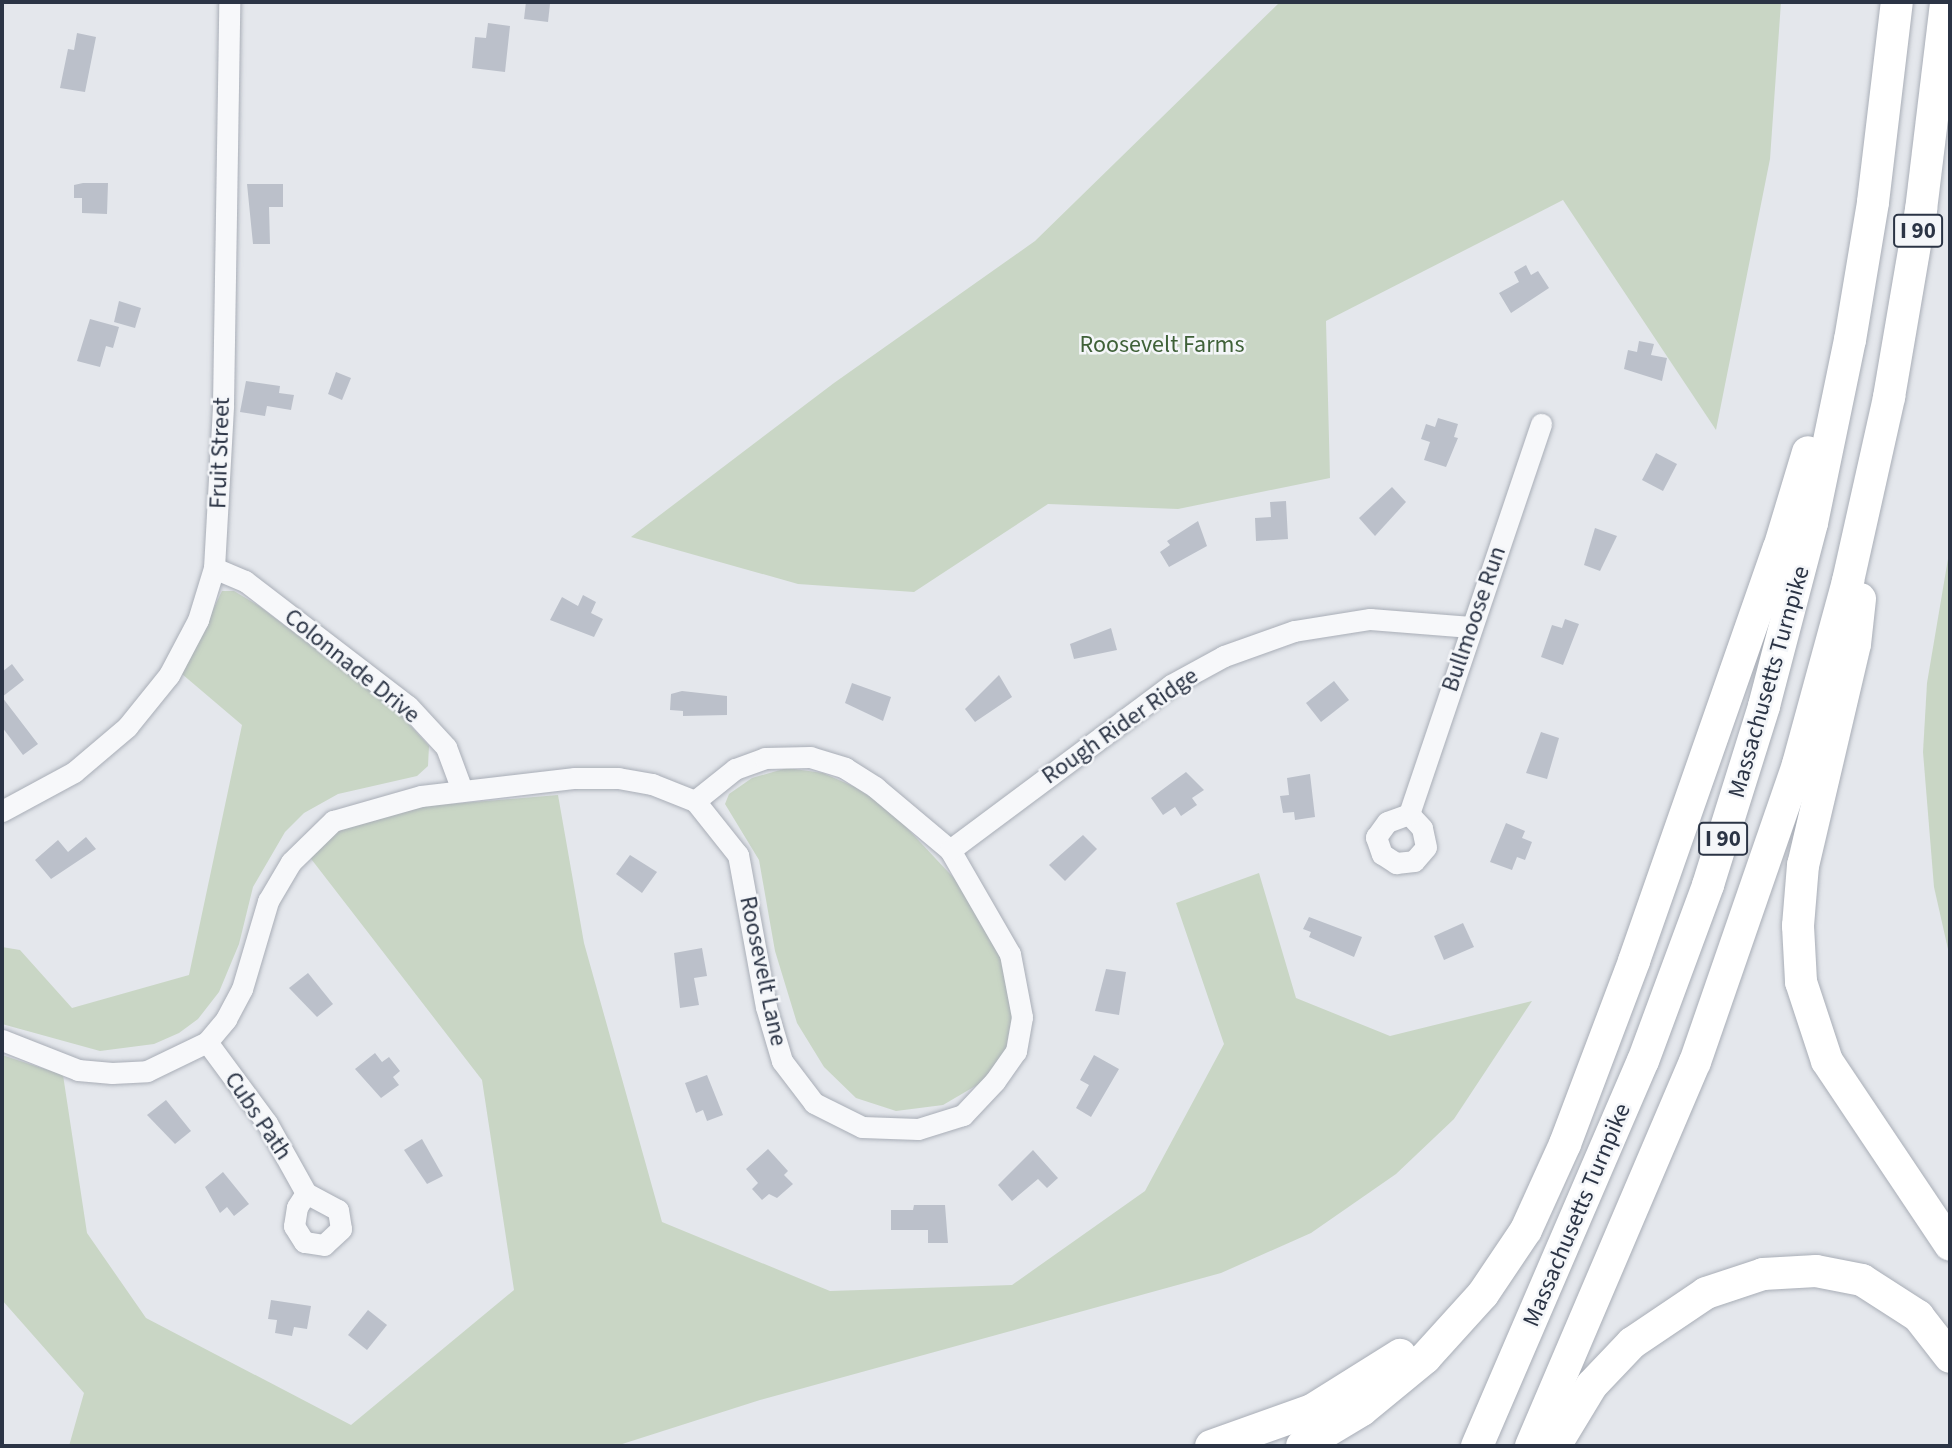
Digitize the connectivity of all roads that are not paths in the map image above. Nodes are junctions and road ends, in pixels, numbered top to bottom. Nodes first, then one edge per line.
1 (229, 2) edge
2 (1897, 2) edge
3 (1946, 2) edge
4 (1873, 202) junction
5 (1541, 424) dead end
6 (1876, 459) junction
7 (214, 568) junction
8 (1471, 626) junction
9 (462, 790) junction
10 (695, 801) junction
11 (2, 811) edge
12 (1409, 814) dead end
13 (950, 850) junction
14 (2, 1040) edge
15 (206, 1042) junction
16 (1580, 1100) junction
17 (306, 1193) dead end
18 (1950, 1245) edge
19 (1950, 1357) edge
20 (1211, 1446) edge
21 (1302, 1446) edge
22 (1477, 1446) edge
23 (1531, 1446) edge
24 (1555, 1446) edge

1 - 7 street, Fruit Street
2 - 4 highway, Massachusetts Turnpike / I 90
3 - 6 highway, Massachusetts Turnpike / I 90
4 - 16 highway
4 - 22 highway, Massachusetts Turnpike / I 90
5 - 8 street, Bullmoose Run
6 - 18 highway
6 - 23 highway, Massachusetts Turnpike / I 90
7 - 9 street, Colonnade Drive
7 - 11 street, Fruit Street
8 - 12 street, Bullmoose Run
8 - 13 street, Rough Rider Ridge
9 - 10 street, Roosevelt Lane
9 - 15 street, Roosevelt Lane
10 - 13 street, Roosevelt Lane
10 - 13 street, Roosevelt Lane
14 - 15 street, Roosevelt Lane
15 - 17 street, Cubs Path
16 - 20 highway
16 - 21 highway
19 - 24 highway

